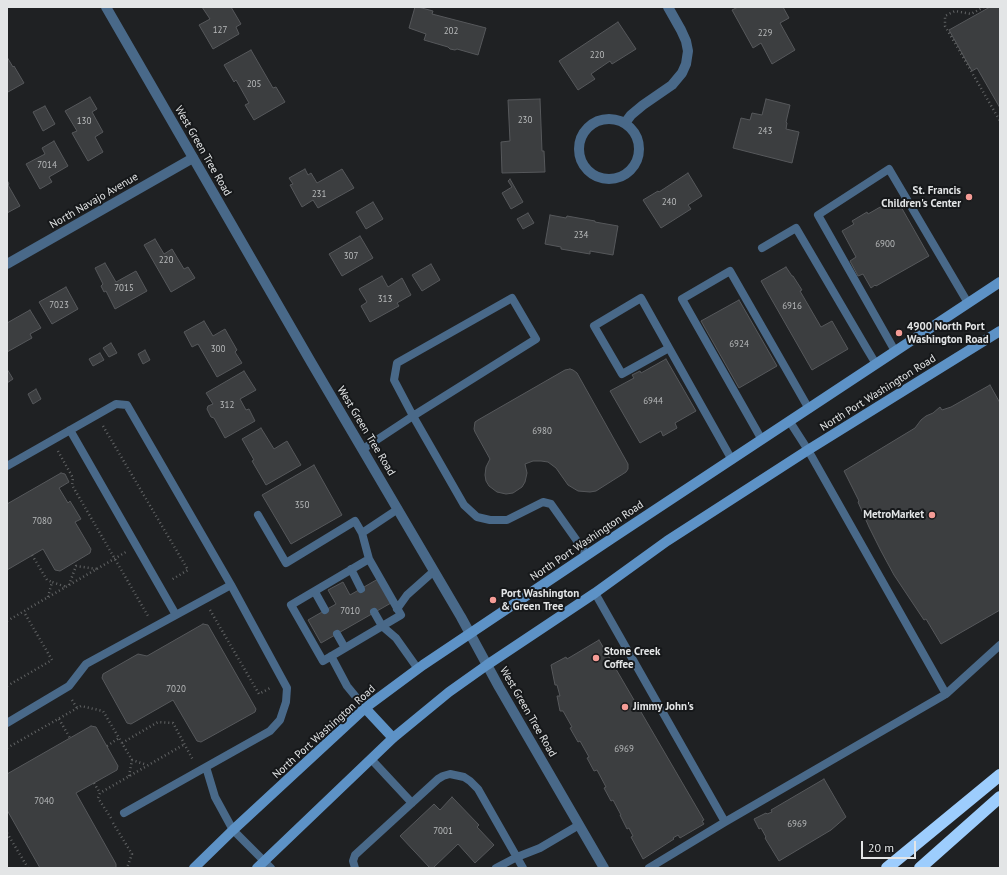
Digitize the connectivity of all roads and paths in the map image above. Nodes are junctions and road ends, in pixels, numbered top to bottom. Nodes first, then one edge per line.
1 (106, 7) edge
2 (668, 7) edge
3 (984, 7) edge
4 (1000, 121) edge
5 (625, 123) junction
6 (193, 158) junction
7 (762, 248) dead end
8 (7, 264) edge
9 (1000, 282) edge
10 (968, 303) junction
11 (1000, 331) edge
12 (669, 348) junction
13 (895, 352) junction
14 (876, 364) junction
15 (809, 409) junction
16 (97, 415) junction
17 (413, 416) junction
18 (790, 422) junction
19 (70, 430) junction
20 (52, 440) junction
21 (762, 440) junction
22 (363, 449) junction
23 (808, 450) junction
24 (732, 460) junction
25 (7, 466) edge
26 (398, 509) junction
27 (258, 514) dead end
28 (362, 533) junction
29 (137, 546) junction
30 (32, 555) dead end
31 (588, 555) junction
32 (115, 559) junction
33 (369, 559) junction
34 (97, 569) junction
35 (351, 569) junction
36 (434, 571) junction
37 (52, 582) junction
38 (231, 585) junction
39 (68, 586) junction
40 (160, 586) junction
41 (361, 589) dead end
42 (315, 592) junction
43 (595, 593) junction
44 (47, 598) junction
45 (204, 600) junction
46 (398, 609) junction
47 (325, 610) dead end
48 (24, 612) junction
49 (374, 612) dead end
50 (176, 615) junction
51 (7, 621) edge
52 (155, 626) junction
53 (382, 626) junction
54 (470, 633) junction
55 (337, 634) dead end
56 (1000, 645) edge
57 (345, 648) junction
58 (331, 656) junction
59 (486, 664) junction
60 (418, 669) junction
61 (283, 681) junction
62 (7, 686) edge
63 (946, 694) junction
64 (365, 708) junction
65 (59, 719) junction
66 (7, 723) edge
67 (70, 738) dead end
68 (119, 738) junction
69 (392, 738) junction
70 (122, 743) junction
71 (107, 746) dead end
72 (7, 748) edge
73 (371, 759) junction
74 (132, 760) junction
75 (147, 766) dead end
76 (206, 767) junction
77 (198, 771) junction
78 (1000, 775) edge
79 (129, 776) dead end
80 (94, 783) dead end
81 (100, 793) dead end
82 (1000, 797) edge
83 (412, 803) junction
84 (124, 813) dead end
85 (724, 822) junction
86 (579, 825) junction
87 (233, 830) junction
88 (7, 833) edge
89 (517, 857) junction
90 (264, 866) edge
91 (28, 868) edge
92 (194, 868) edge
93 (355, 868) edge
94 (496, 868) edge
95 (524, 868) edge
96 (604, 868) edge
97 (649, 868) edge
98 (887, 868) edge
99 (920, 868) edge

1 - 6 street, West Green Tree Road
2 - 5 street
3 - 4 path
5 - 5 street
6 - 8 street, North Navajo Avenue
6 - 22 street, West Green Tree Road
7 - 14 lane
9 - 10 main road, North Port Washington Road
10 - 13 main road, North Port Washington Road
10 - 13 lane
11 - 23 main road, North Port Washington Road
12 - 12 lane
12 - 24 lane
13 - 14 main road, North Port Washington Road
14 - 15 main road, North Port Washington Road
15 - 18 main road, North Port Washington Road
15 - 21 lane
16 - 19 lane
16 - 38 lane
16 - 40 path
17 - 17 lane
17 - 22 lane
17 - 31 lane
18 - 21 main road, North Port Washington Road
18 - 23 lane
19 - 20 lane
19 - 29 lane
20 - 25 lane
20 - 32 path
21 - 24 main road, North Port Washington Road
22 - 26 street, West Green Tree Road
23 - 43 main road, North Port Washington Road
23 - 63 lane
24 - 31 main road, North Port Washington Road
26 - 28 lane
26 - 36 street, West Green Tree Road
27 - 28 lane
28 - 33 lane
29 - 32 path
29 - 40 lane
30 - 37 path
31 - 54 main road, North Port Washington Road
32 - 34 path
32 - 52 path
33 - 35 lane
33 - 46 lane
34 - 39 path
34 - 39 path
35 - 41 lane
35 - 42 lane
36 - 46 lane
36 - 54 street, West Green Tree Road
37 - 39 path
37 - 44 path
38 - 45 lane
38 - 61 lane
39 - 44 path
40 - 50 lane
42 - 47 lane
42 - 58 lane
43 - 59 main road, North Port Washington Road
43 - 85 lane
44 - 48 path
45 - 50 lane
45 - 61 path
46 - 53 lane
48 - 51 path
48 - 62 path
49 - 53 lane
50 - 52 lane
52 - 66 lane
53 - 57 lane
53 - 60 lane
54 - 59 street, West Green Tree Road
54 - 60 main road, North Port Washington Road
55 - 57 lane
56 - 63 lane
57 - 58 lane
58 - 64 lane
59 - 69 main road, North Port Washington Road
59 - 86 street, West Green Tree Road
60 - 64 main road, North Port Washington Road
61 - 76 lane
63 - 85 lane
64 - 69 main road
64 - 87 main road, North Port Washington Road
65 - 67 path
65 - 68 path
65 - 72 path
68 - 70 path
68 - 71 path
69 - 73 main road, North Port Washington Road
70 - 74 path
70 - 77 path
73 - 83 lane
73 - 90 main road, North Port Washington Road
74 - 75 path
74 - 79 path
76 - 77 lane
76 - 87 lane
77 - 84 lane
78 - 98 highway
80 - 81 path
82 - 99 highway
83 - 89 lane
83 - 93 lane
85 - 97 lane
86 - 89 lane
86 - 96 street, West Green Tree Road
87 - 90 lane
87 - 92 main road, North Port Washington Road
88 - 91 path
89 - 94 lane
89 - 95 lane

